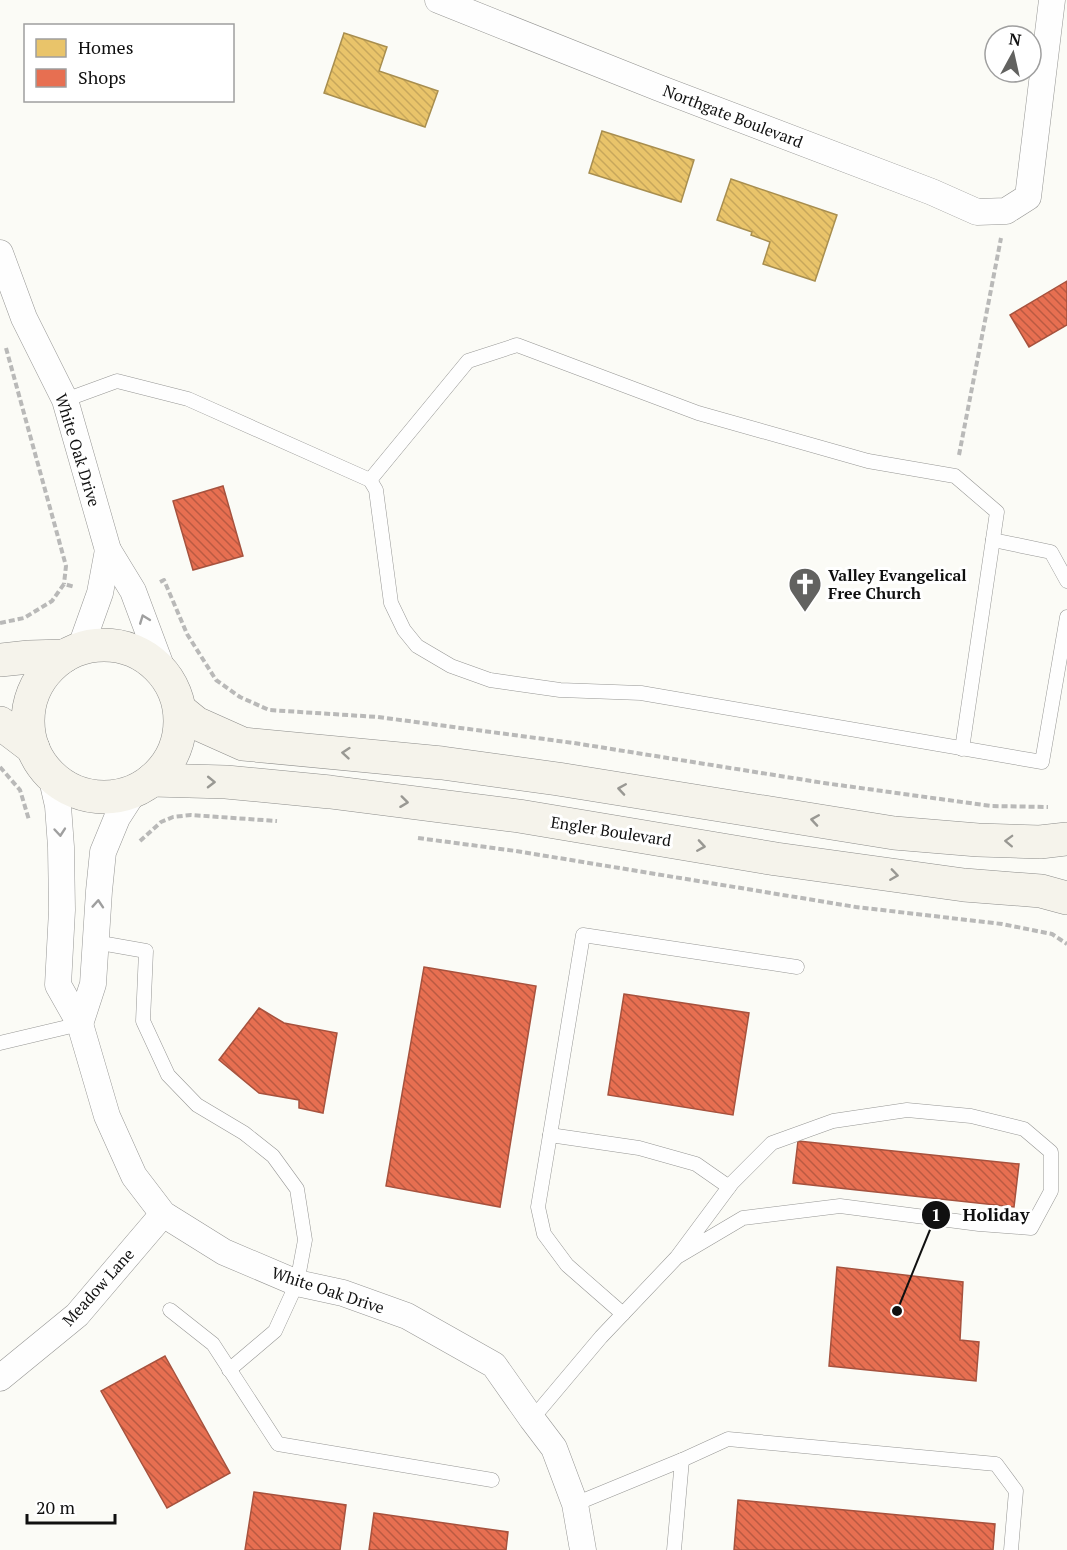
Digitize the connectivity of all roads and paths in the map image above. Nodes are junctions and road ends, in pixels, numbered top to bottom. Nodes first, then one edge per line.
1 (438, 0) edge
2 (1052, 0) edge
3 (476, 7) edge
4 (1006, 211) junction
5 (0, 253) edge
6 (3, 338) dead end
7 (65, 400) junction
8 (955, 476) junction
9 (370, 480) junction
10 (993, 540) junction
11 (108, 550) junction
12 (1067, 581) edge
13 (64, 584) junction
14 (133, 591) junction
15 (100, 593) junction
16 (1067, 617) edge
17 (0, 623) edge
18 (72, 653) junction
19 (0, 660) edge
20 (164, 674) junction
21 (180, 710) junction
22 (0, 723) edge
23 (962, 748) junction
24 (42, 761) junction
25 (0, 767) edge
26 (144, 785) junction
27 (1054, 807) dead end
28 (30, 822) dead end
29 (283, 822) dead end
30 (414, 837) dead end
31 (1067, 839) edge
32 (103, 852) junction
33 (1067, 898) edge
34 (1064, 934) dead end
35 (1060, 939) junction
36 (95, 942) junction
37 (1067, 944) edge
38 (798, 967) dead end
39 (80, 1024) junction
40 (0, 1043) edge
41 (550, 1135) junction
42 (729, 1187) junction
43 (163, 1214) junction
44 (676, 1257) junction
45 (297, 1283) junction
46 (170, 1310) dead end
47 (623, 1314) junction
48 (230, 1370) junction
49 (0, 1378) edge
50 (532, 1419) junction
51 (682, 1460) junction
52 (492, 1480) dead end
53 (575, 1504) junction
54 (583, 1550) edge
55 (674, 1550) edge
56 (1011, 1550) edge

1 - 3 street, Northgate Boulevard
2 - 4 street
3 - 4 street, Northgate Boulevard
4 - 8 path
5 - 7 street, White Oak Drive
6 - 13 path
7 - 9 lane
7 - 11 street, White Oak Drive
8 - 9 lane
8 - 10 lane
9 - 23 lane
10 - 12 lane
10 - 23 lane
11 - 14 street, White Oak Drive
11 - 15 street, White Oak Drive
13 - 15 path
13 - 17 path
20 -> 14 street, White Oak Drive
14 - 27 path
15 - 18 street, White Oak Drive
16 - 23 lane
18 - 19 main road
18 - 20 main road
18 - 24 main road
20 - 21 main road
21 - 26 main road
31 -> 21 main road
22 - 24 main road
24 - 26 main road
24 -> 39 street, White Oak Drive
25 - 28 path
26 - 32 street
26 -> 33 main road, Engler Boulevard
29 - 32 path
30 - 35 path
36 -> 32 street
34 - 35 path
35 - 37 path
36 - 39 street
36 - 45 lane
38 - 41 lane
39 - 40 lane
39 - 43 street, White Oak Drive
41 - 42 lane
41 - 47 lane
42 - 44 lane
42 - 44 lane
43 - 45 street, White Oak Drive
43 - 49 street, Meadow Lane
44 - 47 lane
45 - 48 lane
45 - 50 street, White Oak Drive
46 - 48 lane
47 - 50 lane
48 - 52 lane
50 - 53 street, White Oak Drive
51 - 53 lane
51 - 55 lane
51 - 56 lane
53 - 54 street, White Oak Drive

